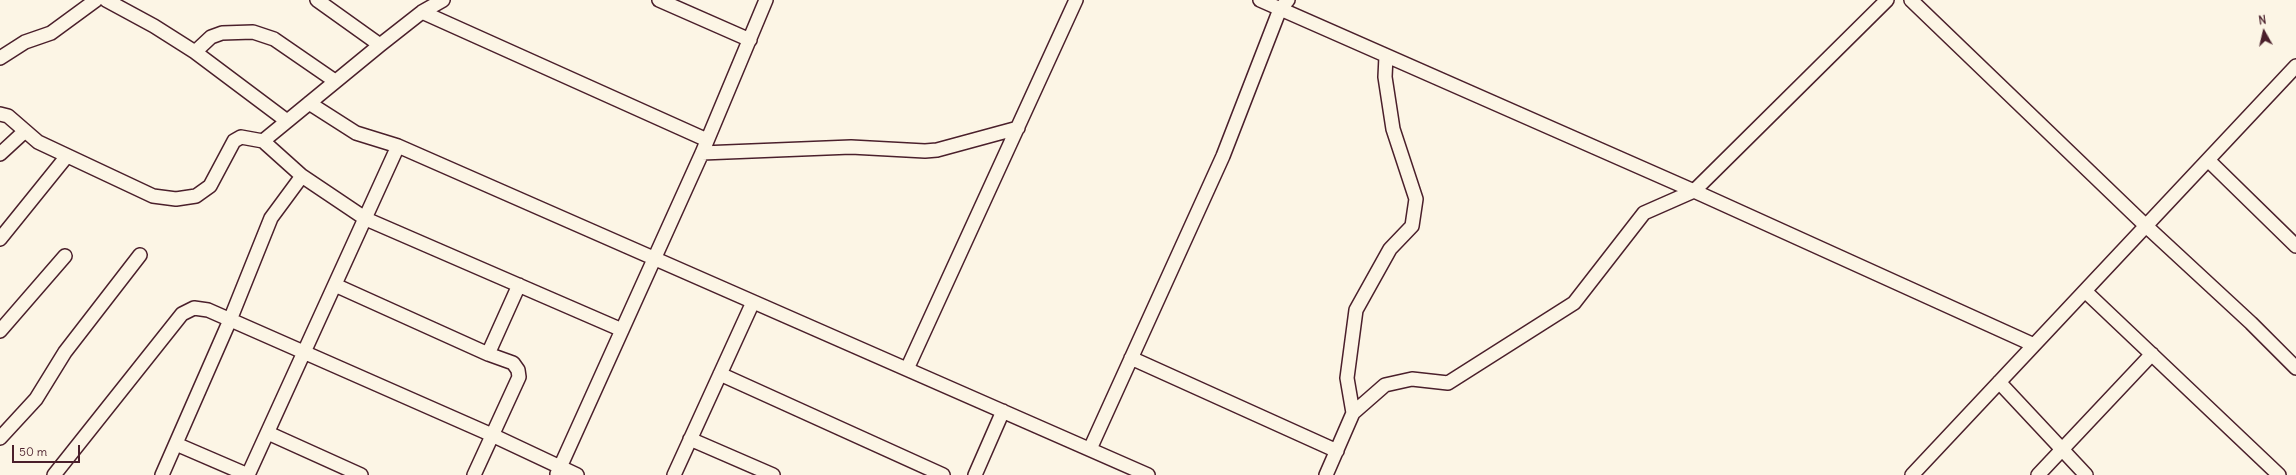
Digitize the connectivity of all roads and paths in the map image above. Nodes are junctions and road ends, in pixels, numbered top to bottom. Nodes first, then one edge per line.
1 (96, 0) edge
2 (106, 0) edge
3 (317, 0) edge
4 (443, 0) edge
5 (659, 0) edge
6 (766, 0) edge
7 (1076, 0) edge
8 (1260, 0) edge
9 (1887, 0) edge
10 (1911, 0) edge
11 (1284, 4) edge
12 (422, 12) junction
13 (750, 40) junction
14 (380, 45) junction
15 (195, 52) junction
16 (1386, 56) junction
17 (0, 58) edge
18 (2296, 66) edge
19 (335, 81) junction
20 (309, 103) junction
21 (0, 114) edge
22 (287, 121) junction
23 (1018, 128) junction
24 (25, 131) junction
25 (707, 140) junction
26 (263, 141) junction
27 (398, 146) junction
28 (702, 153) junction
29 (0, 154) edge
30 (67, 156) junction
31 (2208, 160) junction
32 (302, 176) junction
33 (1694, 191) junction
34 (366, 219) junction
35 (2145, 224) junction
36 (0, 239) edge
37 (2296, 246) edge
38 (140, 255) dead end
39 (65, 256) dead end
40 (654, 259) junction
41 (335, 285) junction
42 (519, 286) junction
43 (2085, 291) junction
44 (753, 302) junction
45 (230, 320) junction
46 (1, 327) edge
47 (622, 330) junction
48 (2034, 345) junction
49 (305, 352) junction
50 (488, 354) junction
51 (2152, 354) junction
52 (1131, 358) junction
53 (2296, 368) edge
54 (907, 369) junction
55 (720, 374) junction
56 (1999, 382) junction
57 (1003, 412) junction
58 (1353, 413) junction
59 (268, 434) junction
60 (492, 435) junction
61 (0, 438) edge
62 (690, 439) junction
63 (176, 444) junction
64 (1090, 449) junction
65 (2062, 449) junction
66 (1336, 451) junction
67 (335, 470) edge
68 (558, 471) edge
69 (54, 475) edge
70 (162, 475) edge
71 (248, 475) edge
72 (361, 475) edge
73 (474, 475) edge
74 (577, 475) edge
75 (674, 475) edge
76 (773, 475) edge
77 (943, 475) edge
78 (975, 475) edge
79 (1148, 475) edge
80 (1326, 475) edge
81 (1912, 475) edge
82 (2038, 475) edge
83 (2086, 475) edge
84 (2279, 475) edge

1 - 17 street
2 - 15 street
3 - 14 street
4 - 12 street
5 - 13 street
6 - 13 street
7 - 23 street
8 - 11 street
9 - 33 street
10 - 35 street
11 - 16 street
11 - 52 street
12 - 14 street
12 - 25 street
13 - 25 street
14 - 19 street
15 - 19 street
15 - 22 street
16 - 33 street
16 - 58 street
18 - 31 street
19 - 20 street
20 - 22 street
20 - 27 street
21 - 24 street
22 - 26 street
23 - 28 street
23 - 54 street
24 - 29 street
24 - 30 street
25 - 28 street
26 - 30 street
26 - 32 street
27 - 34 street
27 - 40 street
28 - 40 street
30 - 36 street
31 - 35 street
31 - 37 street
32 - 34 street
32 - 45 street
33 - 48 street
33 - 58 street
34 - 41 street
34 - 42 street
35 - 43 street
35 - 53 street
38 - 61 street
39 - 46 street
40 - 44 street
40 - 47 street
41 - 49 street
41 - 50 street
42 - 47 street
42 - 50 street
43 - 48 street
43 - 51 street
44 - 54 street
44 - 55 street
45 - 49 street
45 - 63 street
45 - 69 street
47 - 68 street
48 - 56 street
49 - 59 street
49 - 60 street
50 - 60 street
51 - 65 street
51 - 84 street
52 - 64 street
52 - 66 street
54 - 57 street
55 - 62 street
55 - 77 street
56 - 65 street
56 - 81 street
57 - 64 street
57 - 78 street
58 - 66 street
59 - 67 street
59 - 71 street
60 - 68 street
60 - 73 street
62 - 75 street
62 - 76 street
63 - 70 street
63 - 71 street
64 - 79 street
65 - 82 street
65 - 83 street
66 - 80 street
67 - 72 street
68 - 74 street

